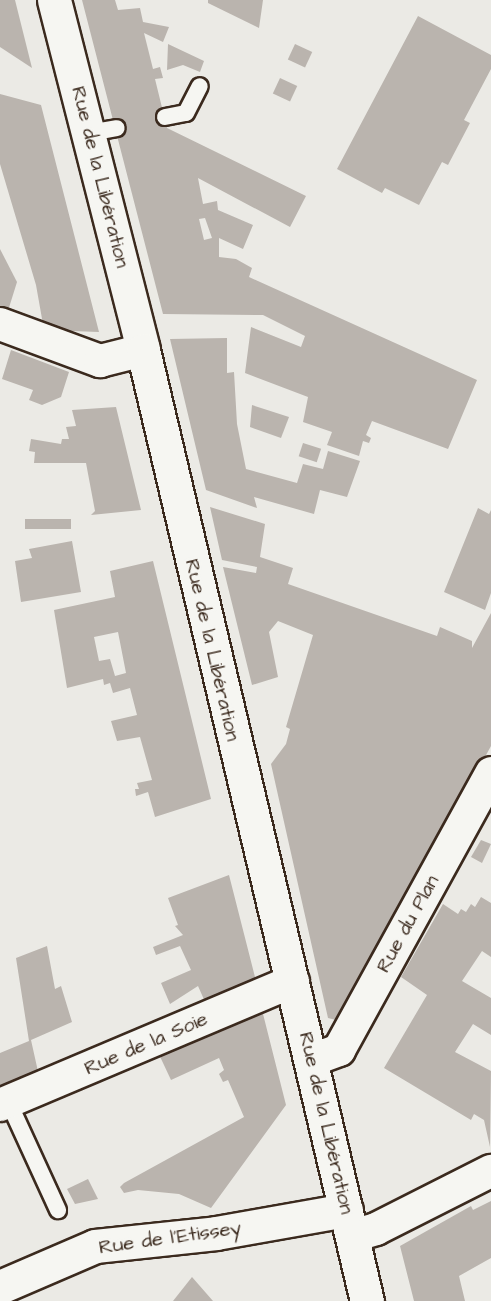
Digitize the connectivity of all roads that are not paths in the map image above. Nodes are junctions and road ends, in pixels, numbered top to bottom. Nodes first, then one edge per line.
1 (54, 0) edge
2 (200, 86) dead end
3 (165, 117) dead end
4 (0, 324) edge
5 (143, 350) junction
6 (491, 772) edge
7 (292, 981) junction
8 (312, 1060) junction
9 (4, 1104) edge
10 (491, 1171) edge
11 (58, 1210) dead end
12 (349, 1223) junction
13 (0, 1287) edge
14 (367, 1301) edge

1 - 5 street, Rue de la Libération
2 - 3 lane
4 - 5 street
5 - 7 street, Rue de la Libération
6 - 8 street, Rue du Plan
7 - 8 street, Rue de la Libération
7 - 9 street, Rue de la Soie
8 - 12 street, Rue de la Libération
9 - 11 lane
10 - 12 street
12 - 13 street, Rue de l'Etissey
12 - 14 street, Rue de la Libération

